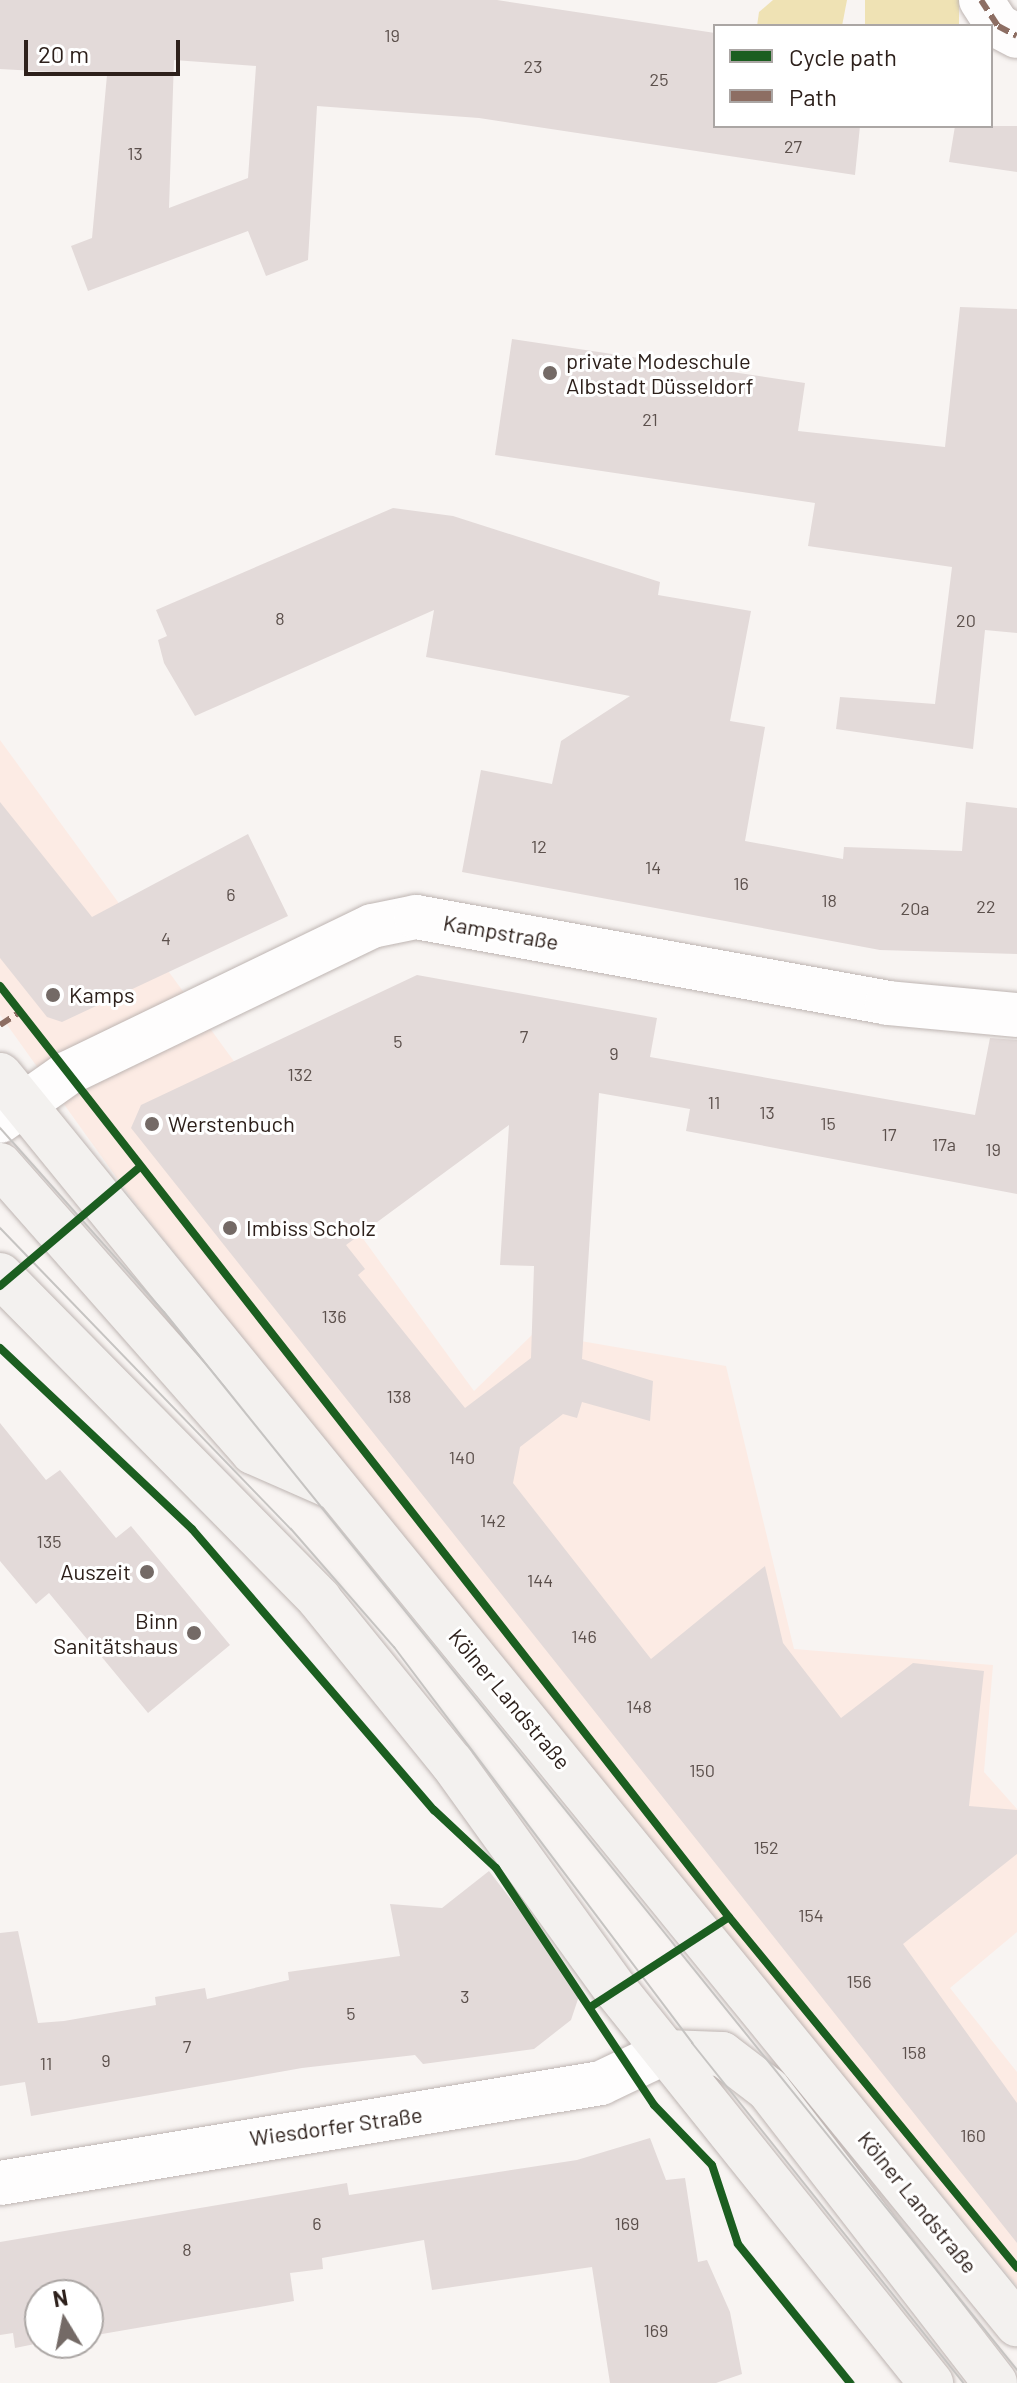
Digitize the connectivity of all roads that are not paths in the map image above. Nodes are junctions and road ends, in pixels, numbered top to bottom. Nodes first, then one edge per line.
1 (981, 0) edge
2 (1017, 36) edge
3 (1017, 1015) edge
4 (8, 1100) edge
5 (0, 1165) edge
6 (0, 1275) edge
7 (333, 1487) junction
8 (666, 2052) junction
9 (0, 2183) edge
10 (1017, 2324) edge
11 (931, 2383) edge
12 (995, 2383) edge

1 - 2 street
3 - 4 street, Kampstraße
4 - 7 main road, Kölner Landstraße
5 - 7 main road
6 - 8 main road
7 - 10 main road, Kölner Landstraße
8 - 9 street, Wiesdorfer Straße
8 - 11 main road
8 - 12 main road

